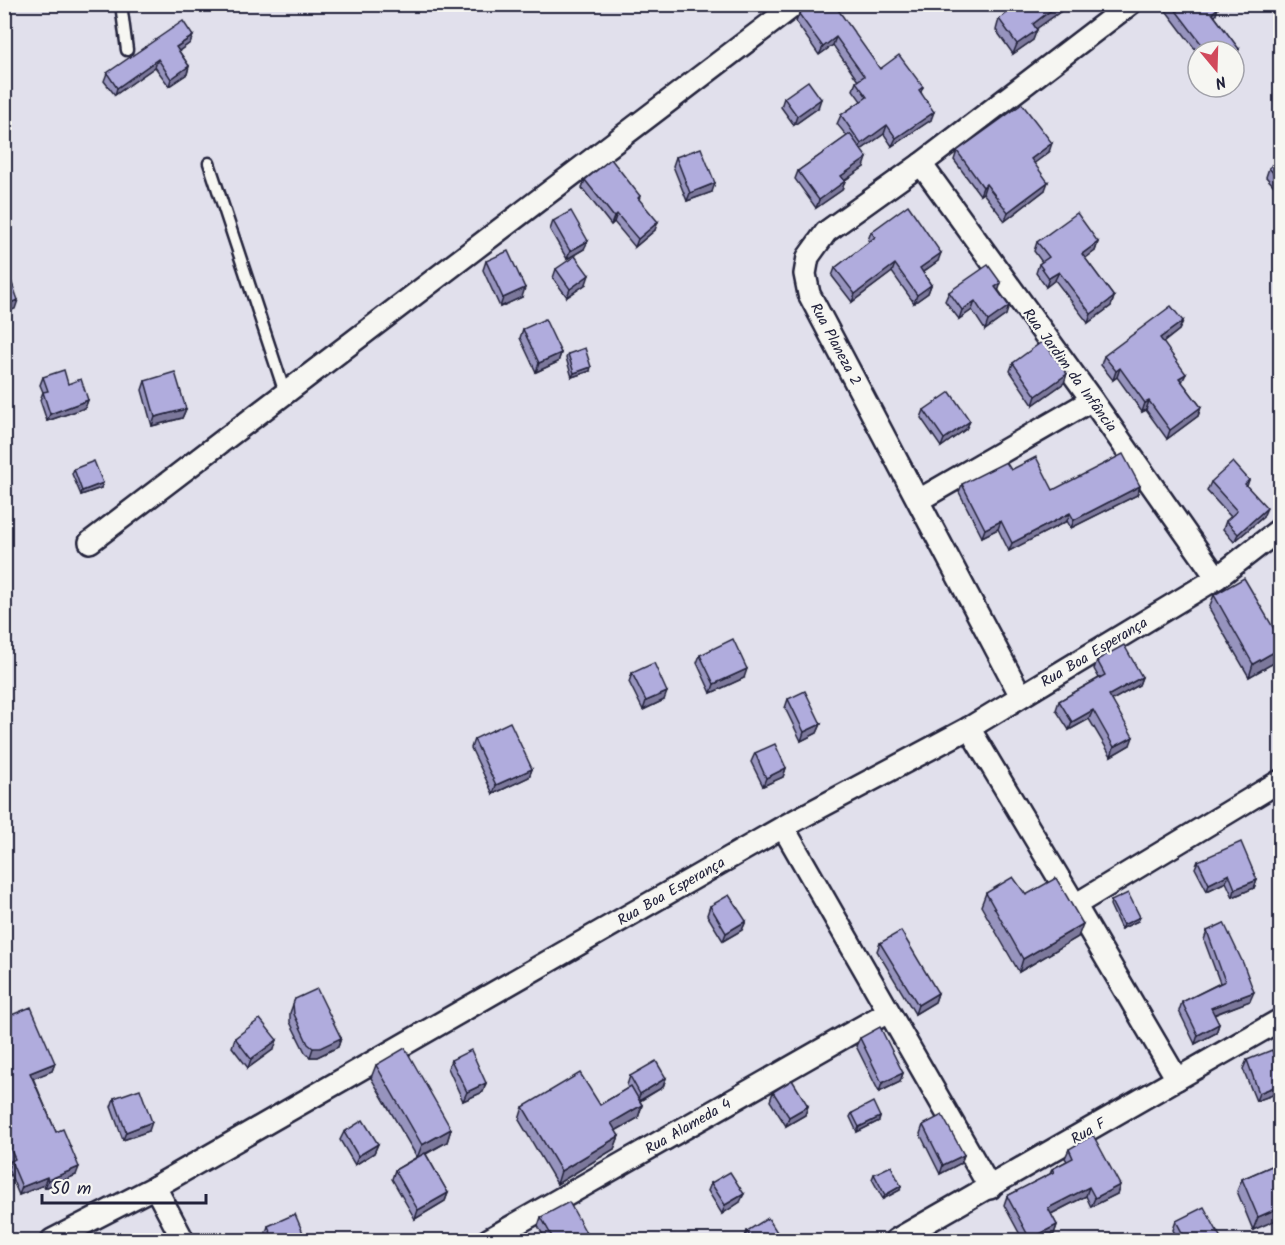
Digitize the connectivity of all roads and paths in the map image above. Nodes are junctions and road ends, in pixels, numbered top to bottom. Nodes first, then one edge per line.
1 (121, 4) edge
2 (796, 4) edge
3 (1130, 4) edge
4 (127, 50) dead end
5 (209, 163) dead end
6 (921, 164) junction
7 (285, 393) junction
8 (1092, 400) junction
9 (919, 500) junction
10 (1281, 529) edge
11 (90, 542) dead end
12 (1217, 578) junction
13 (1021, 696) junction
14 (969, 728) junction
15 (1281, 781) edge
16 (783, 827) junction
17 (1075, 905) junction
18 (888, 1012) junction
19 (1281, 1020) edge
20 (1177, 1079) junction
21 (155, 1187) junction
22 (990, 1188) junction
23 (52, 1240) edge
24 (183, 1240) edge
25 (488, 1240) edge
26 (896, 1240) edge

1 - 4 lane
2 - 7 street
3 - 6 street, Rua Planeza 2
5 - 7 lane
6 - 8 street, Rua Jardim da Infância
6 - 9 street, Rua Planeza 2
7 - 11 street
8 - 9 street
8 - 12 street, Rua Jardim da Infância
9 - 13 street, Rua Planeza 2
10 - 12 street, Rua Boa Esperança
12 - 13 street, Rua Boa Esperança
13 - 14 street, Rua Boa Esperança
14 - 16 street, Rua Boa Esperança
14 - 17 street
15 - 17 street
16 - 18 street
16 - 21 street, Rua Boa Esperança
17 - 20 street
18 - 22 street
18 - 25 street, Rua Alameda 4
19 - 20 street, Rua F
20 - 22 street, Rua F
21 - 23 street, Rua Boa Esperança
21 - 24 street
22 - 26 street, Rua F

